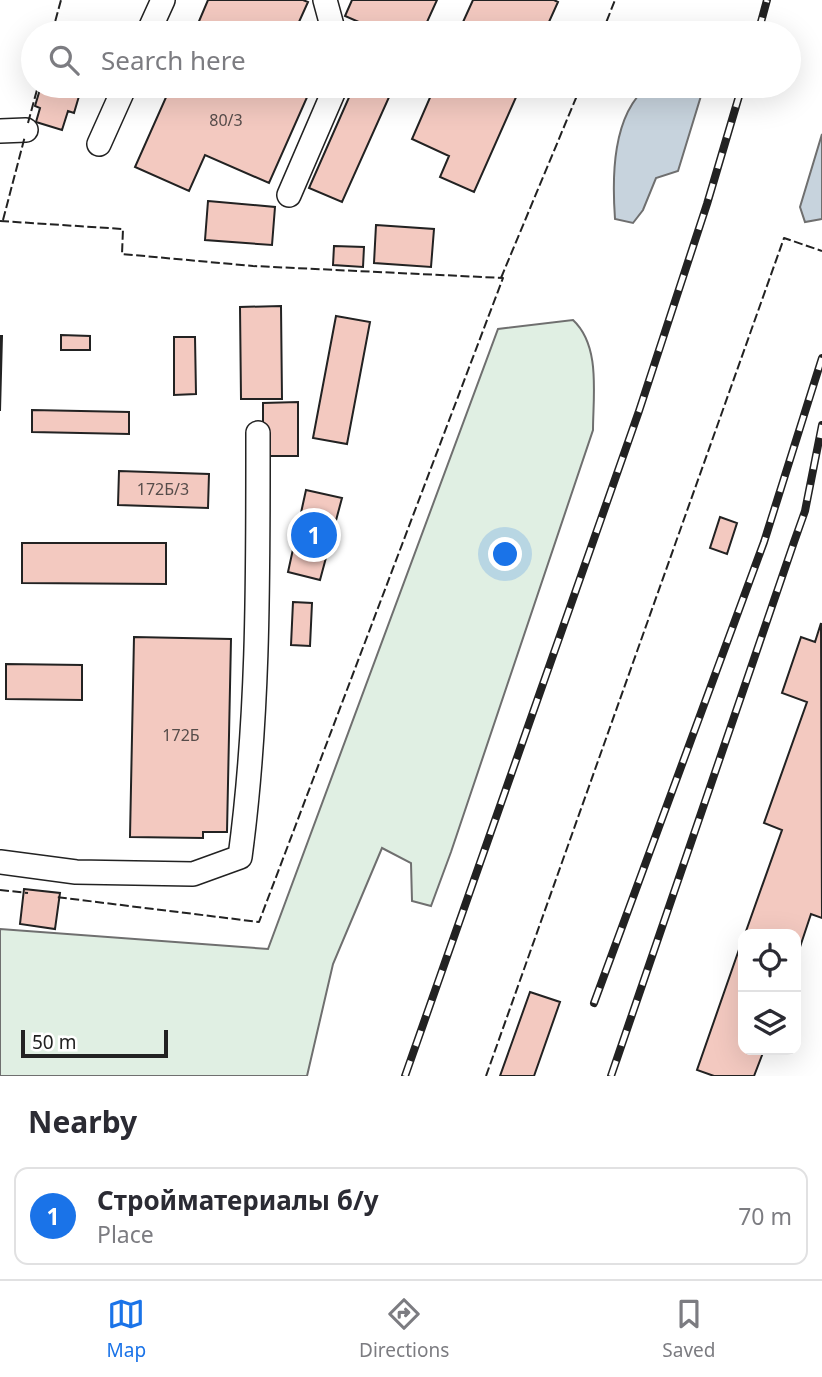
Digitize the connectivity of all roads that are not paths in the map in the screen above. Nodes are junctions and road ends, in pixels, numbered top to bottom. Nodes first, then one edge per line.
1 (163, 0) edge
2 (325, 0) edge
3 (153, 21) edge
4 (331, 21) edge
5 (120, 98) edge
6 (331, 98) edge
7 (26, 130) dead end
8 (0, 131) edge
9 (99, 144) dead end
10 (289, 195) dead end
11 (258, 433) dead end
12 (0, 862) edge

1 - 3 lane
2 - 4 lane
5 - 9 lane
6 - 10 lane
7 - 8 lane
11 - 12 lane

